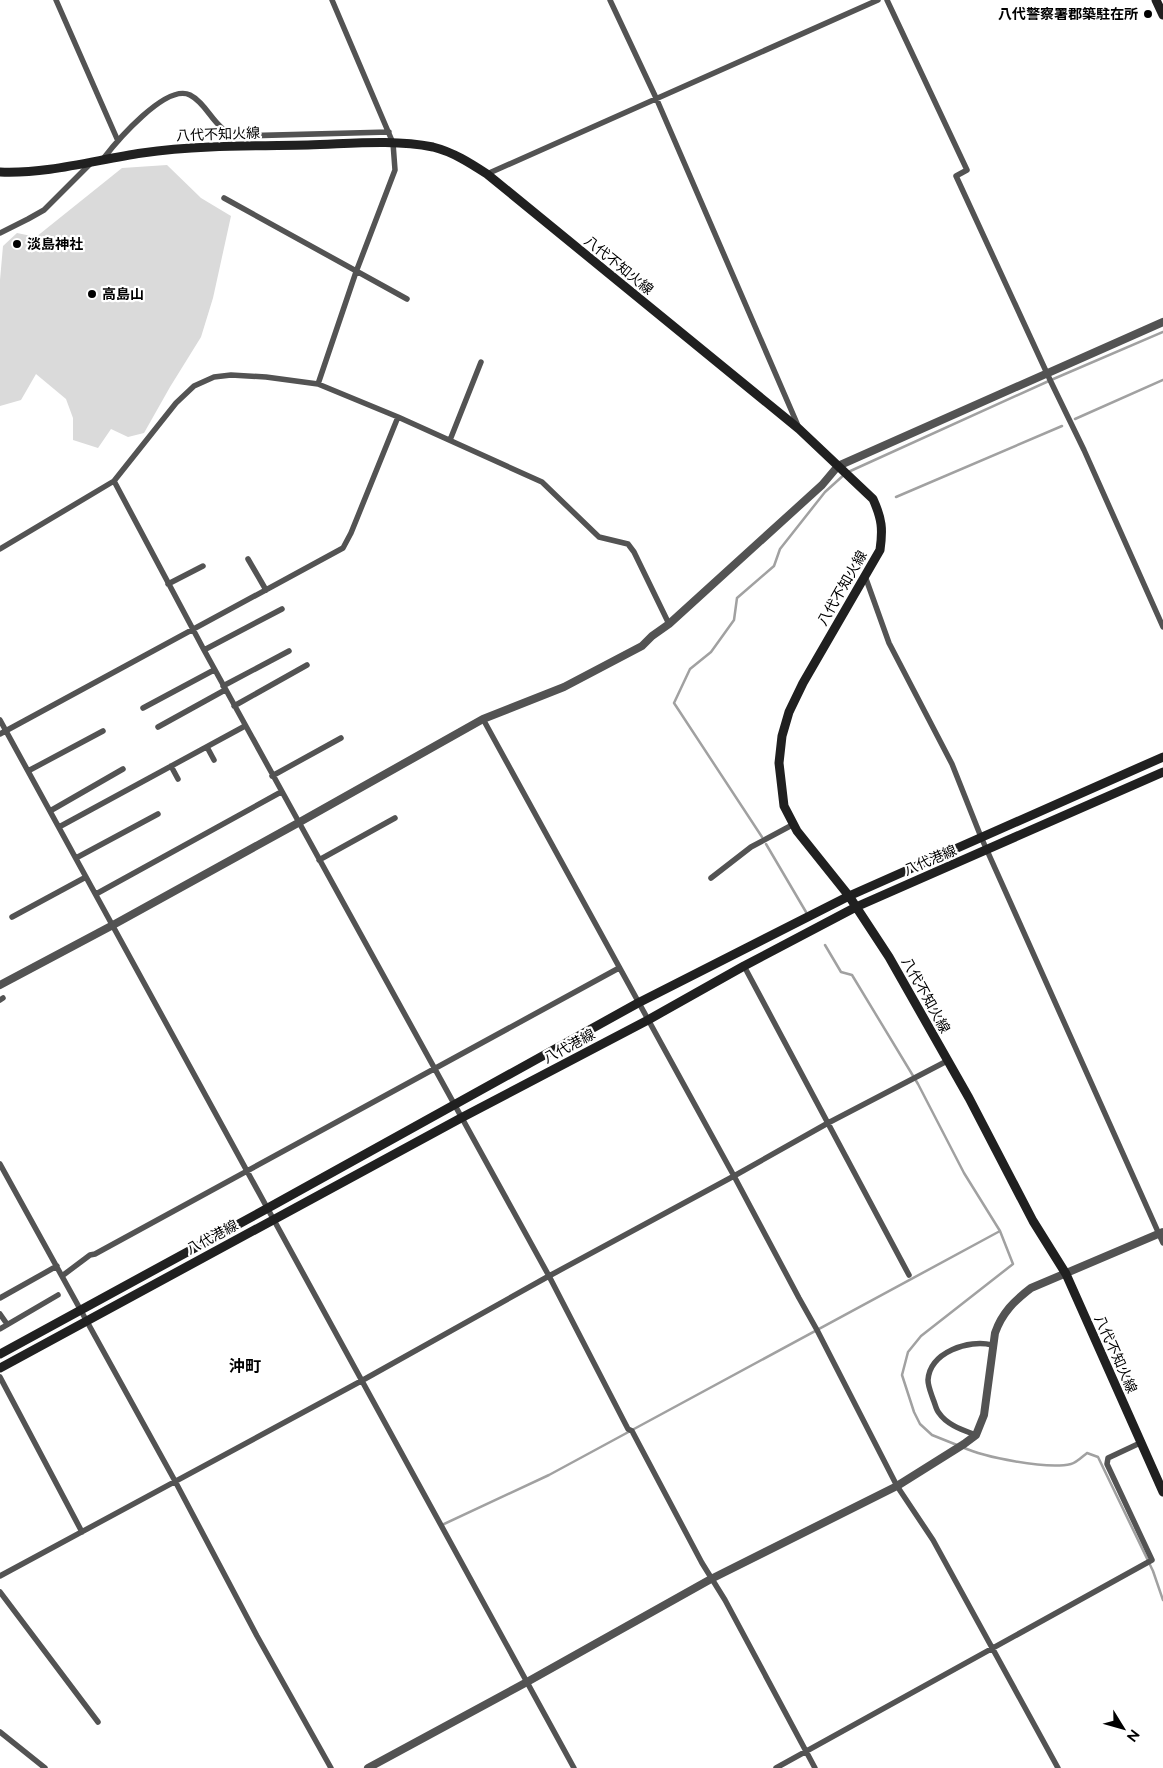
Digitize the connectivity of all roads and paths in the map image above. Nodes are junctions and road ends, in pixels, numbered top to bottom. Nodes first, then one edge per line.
1 (56, 0) edge
2 (332, 0) edge
3 (610, 0) edge
4 (878, 0) edge
5 (887, 0) edge
6 (1156, 0) edge
7 (1163, 15) edge
8 (656, 100) junction
9 (389, 132) junction
10 (118, 141) junction
11 (393, 143) junction
12 (103, 159) junction
13 (93, 162) junction
14 (0, 172) edge
15 (487, 174) junction
16 (224, 198) dead end
17 (0, 233) edge
18 (356, 272) junction
19 (406, 299) dead end
20 (1163, 322) edge
21 (481, 362) dead end
22 (1047, 373) junction
23 (318, 384) junction
24 (398, 417) junction
25 (799, 429) junction
26 (450, 440) junction
27 (841, 469) junction
28 (114, 481) junction
29 (0, 549) edge
30 (248, 559) dead end
31 (203, 566) dead end
32 (865, 576) junction
33 (168, 584) junction
34 (266, 590) junction
35 (282, 609) dead end
36 (669, 624) junction
37 (1163, 627) edge
38 (192, 630) junction
39 (204, 650) junction
40 (289, 651) dead end
41 (307, 665) dead end
42 (214, 670) junction
43 (224, 688) junction
44 (234, 706) junction
45 (143, 708) dead end
46 (483, 719) junction
47 (0, 720) edge
48 (245, 726) junction
49 (158, 727) dead end
50 (103, 731) dead end
51 (3, 733) edge
52 (341, 738) dead end
53 (207, 746) junction
54 (1163, 757) edge
55 (214, 760) dead end
56 (171, 766) junction
57 (123, 770) dead end
58 (28, 771) junction
59 (1163, 772) edge
60 (272, 776) junction
61 (178, 779) dead end
62 (281, 792) junction
63 (50, 811) junction
64 (158, 814) dead end
65 (395, 818) dead end
66 (298, 823) junction
67 (794, 824) junction
68 (59, 827) junction
69 (981, 837) junction
70 (987, 850) junction
71 (76, 858) junction
72 (319, 860) junction
73 (86, 877) junction
74 (711, 878) dead end
75 (96, 894) junction
76 (849, 896) junction
77 (856, 907) junction
78 (12, 917) dead end
79 (113, 925) junction
80 (744, 966) junction
81 (618, 968) junction
82 (0, 985) edge
83 (638, 1003) junction
84 (648, 1020) junction
85 (947, 1061) junction
86 (434, 1069) junction
87 (454, 1105) junction
88 (461, 1118) junction
89 (828, 1123) junction
90 (0, 1164) edge
91 (248, 1171) junction
92 (734, 1176) junction
93 (268, 1208) junction
94 (274, 1219) junction
95 (1161, 1233) edge
96 (1163, 1243) edge
97 (57, 1266) junction
98 (1066, 1274) junction
99 (909, 1275) dead end
100 (62, 1276) junction
101 (548, 1276) junction
102 (58, 1295) dead end
103 (0, 1298) edge
104 (81, 1310) junction
105 (0, 1314) edge
106 (87, 1320) junction
107 (7, 1324) junction
108 (0, 1328) edge
109 (992, 1345) junction
110 (0, 1354) edge
111 (0, 1368) edge
112 (0, 1377) edge
113 (363, 1380) junction
114 (970, 1439) junction
115 (1140, 1442) junction
116 (175, 1482) junction
117 (897, 1486) junction
118 (1163, 1492) edge
119 (82, 1532) junction
120 (0, 1576) edge
121 (711, 1578) junction
122 (0, 1592) edge
123 (994, 1648) junction
124 (528, 1682) junction
125 (98, 1722) dead end
126 (0, 1732) edge
127 (806, 1751) junction
128 (45, 1768) edge
129 (331, 1768) edge
130 (368, 1768) edge
131 (574, 1768) edge
132 (776, 1768) edge
133 (815, 1768) edge
134 (1058, 1768) edge

1 - 10 street
2 - 9 street
3 - 8 street
4 - 8 street
5 - 22 street
6 - 7 main road
8 - 15 street
8 - 25 street
9 - 10 street
9 - 11 street
10 - 12 street
11 - 12 main road, 八代不知火線
11 - 15 main road, 八代不知火線
11 - 18 street
12 - 13 main road, 八代不知火線
13 - 14 main road, 八代不知火線
13 - 17 street
15 - 25 main road, 八代不知火線
16 - 18 street
18 - 19 street
18 - 23 street
20 - 22 street
21 - 26 street
22 - 27 street
22 - 37 street
23 - 24 street
23 - 28 street
24 - 26 street
24 - 34 street
25 - 27 main road, 八代不知火線
26 - 36 street
27 - 32 main road, 八代不知火線
27 - 36 street
28 - 29 street
28 - 33 street
30 - 34 street
31 - 33 street
32 - 67 main road, 八代不知火線
32 - 69 street
33 - 38 street
34 - 38 street
35 - 39 street
36 - 46 street
38 - 39 street
38 - 51 street
39 - 42 street
40 - 43 street
41 - 44 street
42 - 43 street
42 - 45 street
43 - 44 street
43 - 49 street
44 - 48 street
46 - 66 street
46 - 81 street
47 - 51 street
48 - 53 street
48 - 60 street
50 - 58 street
51 - 58 street
52 - 60 street
53 - 55 street
53 - 56 street
54 - 69 main road, 八代港線
56 - 61 street
56 - 68 street
57 - 63 street
58 - 63 street
59 - 70 main road, 八代港線
60 - 62 street
62 - 66 street
62 - 75 street
63 - 68 street
64 - 71 street
65 - 72 street
66 - 72 street
66 - 79 street
67 - 74 street
67 - 76 main road, 八代不知火線
68 - 71 street
69 - 70 street
69 - 76 main road, 八代港線
70 - 77 main road, 八代港線
70 - 95 street
71 - 73 street
72 - 86 street
73 - 75 street
73 - 78 street
75 - 79 street
76 - 77 main road, 八代不知火線
76 - 83 main road, 八代港線
77 - 80 main road, 八代港線
77 - 85 main road, 八代不知火線
79 - 82 street
79 - 91 street
80 - 84 main road, 八代港線
80 - 89 street
81 - 83 street
81 - 86 street
83 - 84 street
83 - 87 main road, 八代港線
84 - 88 main road, 八代港線
84 - 92 street
85 - 89 street
85 - 98 main road, 八代不知火線
86 - 87 street
86 - 91 street
87 - 88 street
87 - 93 main road, 八代港線
88 - 94 main road, 八代港線
88 - 101 street
89 - 92 street
89 - 99 street
90 - 97 street
91 - 93 street
91 - 100 street
92 - 101 street
92 - 117 street
93 - 94 street
93 - 104 main road, 八代港線
94 - 106 main road, 八代港線
94 - 113 street
95 - 96 street
95 - 98 street
97 - 100 street
97 - 103 street
98 - 109 street
98 - 115 main road, 八代不知火線
100 - 104 street
101 - 113 street
101 - 121 street
102 - 107 street
104 - 106 street
104 - 110 main road, 八代港線
105 - 107 street
106 - 111 main road, 八代港線
106 - 116 street
107 - 108 street
109 - 114 street
109 - 114 street
112 - 119 street
113 - 116 street
113 - 124 street
114 - 117 street
115 - 118 main road, 八代不知火線
115 - 123 street
116 - 119 street
116 - 129 street
117 - 121 street
117 - 123 street
119 - 120 street
121 - 124 street
121 - 127 street
122 - 125 street
123 - 127 street
123 - 134 street
124 - 130 street
124 - 131 street
126 - 128 street
127 - 132 street
127 - 133 street

